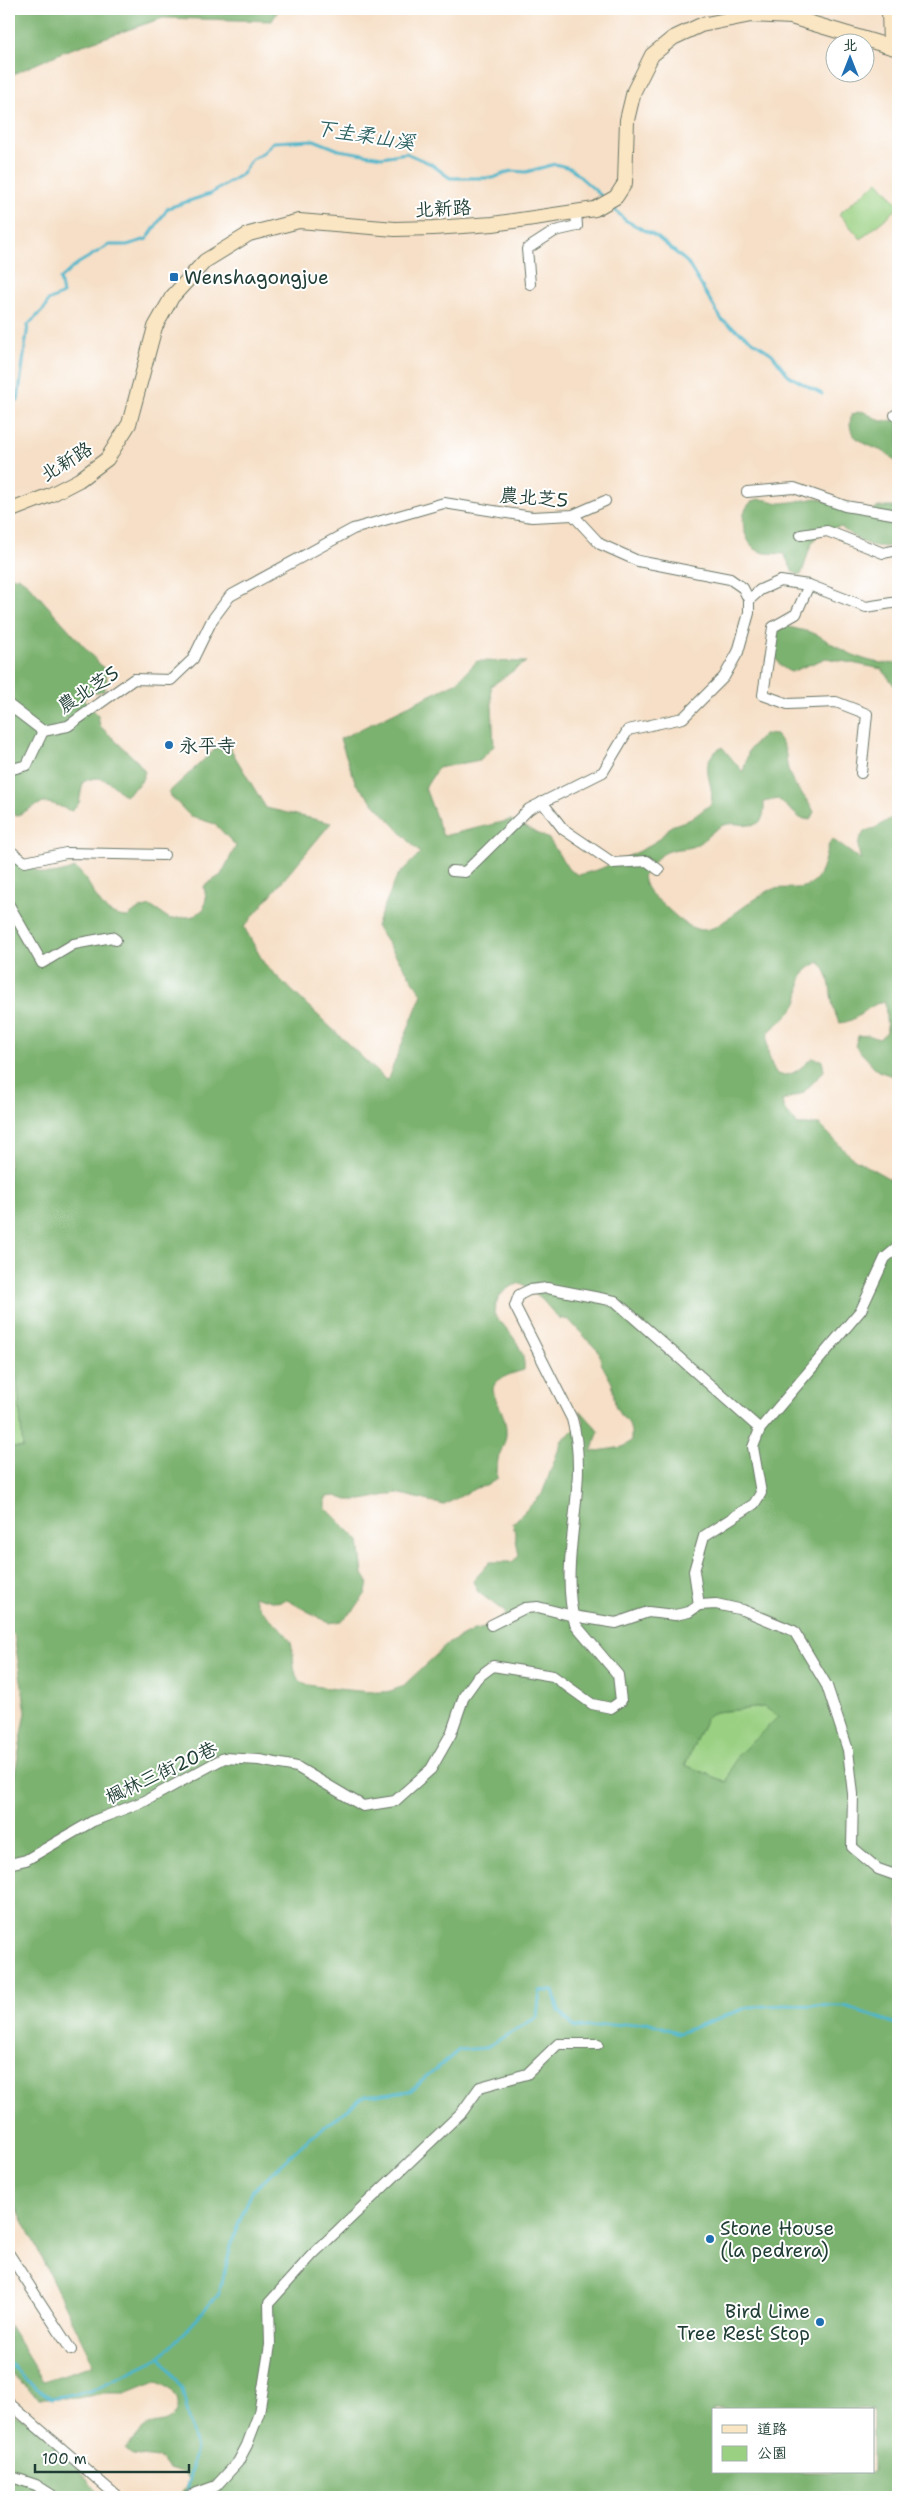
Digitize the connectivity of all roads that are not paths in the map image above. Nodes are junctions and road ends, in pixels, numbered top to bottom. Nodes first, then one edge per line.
1 (889, 9) edge
2 (894, 48) edge
3 (576, 213) junction
4 (530, 284) dead end
5 (747, 492) dead end
6 (605, 501) dead end
7 (9, 511) edge
8 (898, 515) edge
9 (573, 516) junction
10 (801, 535) dead end
11 (898, 550) edge
12 (809, 586) junction
13 (749, 600) junction
14 (898, 602) edge
15 (9, 705) edge
16 (43, 731) junction
17 (9, 770) edge
18 (861, 773) dead end
19 (542, 802) junction
20 (9, 850) edge
21 (164, 855) dead end
22 (659, 870) dead end
23 (452, 872) dead end
24 (9, 905) edge
25 (116, 940) dead end
26 (898, 1247) edge
27 (760, 1429) junction
28 (699, 1605) junction
29 (573, 1616) junction
30 (490, 1625) dead end
31 (9, 1864) edge
32 (898, 1876) edge
33 (598, 2044) dead end
34 (9, 2253) edge
35 (71, 2350) dead end
36 (9, 2403) edge
37 (9, 2476) edge
38 (55, 2497) edge
39 (118, 2497) edge
40 (186, 2497) edge

1 - 2 main road
2 - 3 main road, 北新路
3 - 4 street
3 - 7 main road, 北新路
5 - 8 street
6 - 9 street
9 - 13 street, 農北芝5
9 - 16 street, 農北芝5
10 - 11 street
12 - 13 street
12 - 14 street
12 - 18 street
13 - 19 street
15 - 16 street, 農北芝5
16 - 17 street
19 - 22 street
19 - 23 street
20 - 21 street
24 - 25 street
26 - 27 street
27 - 28 street
27 - 29 street
28 - 29 street
28 - 32 street
29 - 30 street
29 - 31 street, 楓林三街20巷
33 - 40 street
34 - 35 street
36 - 39 street
37 - 38 street

